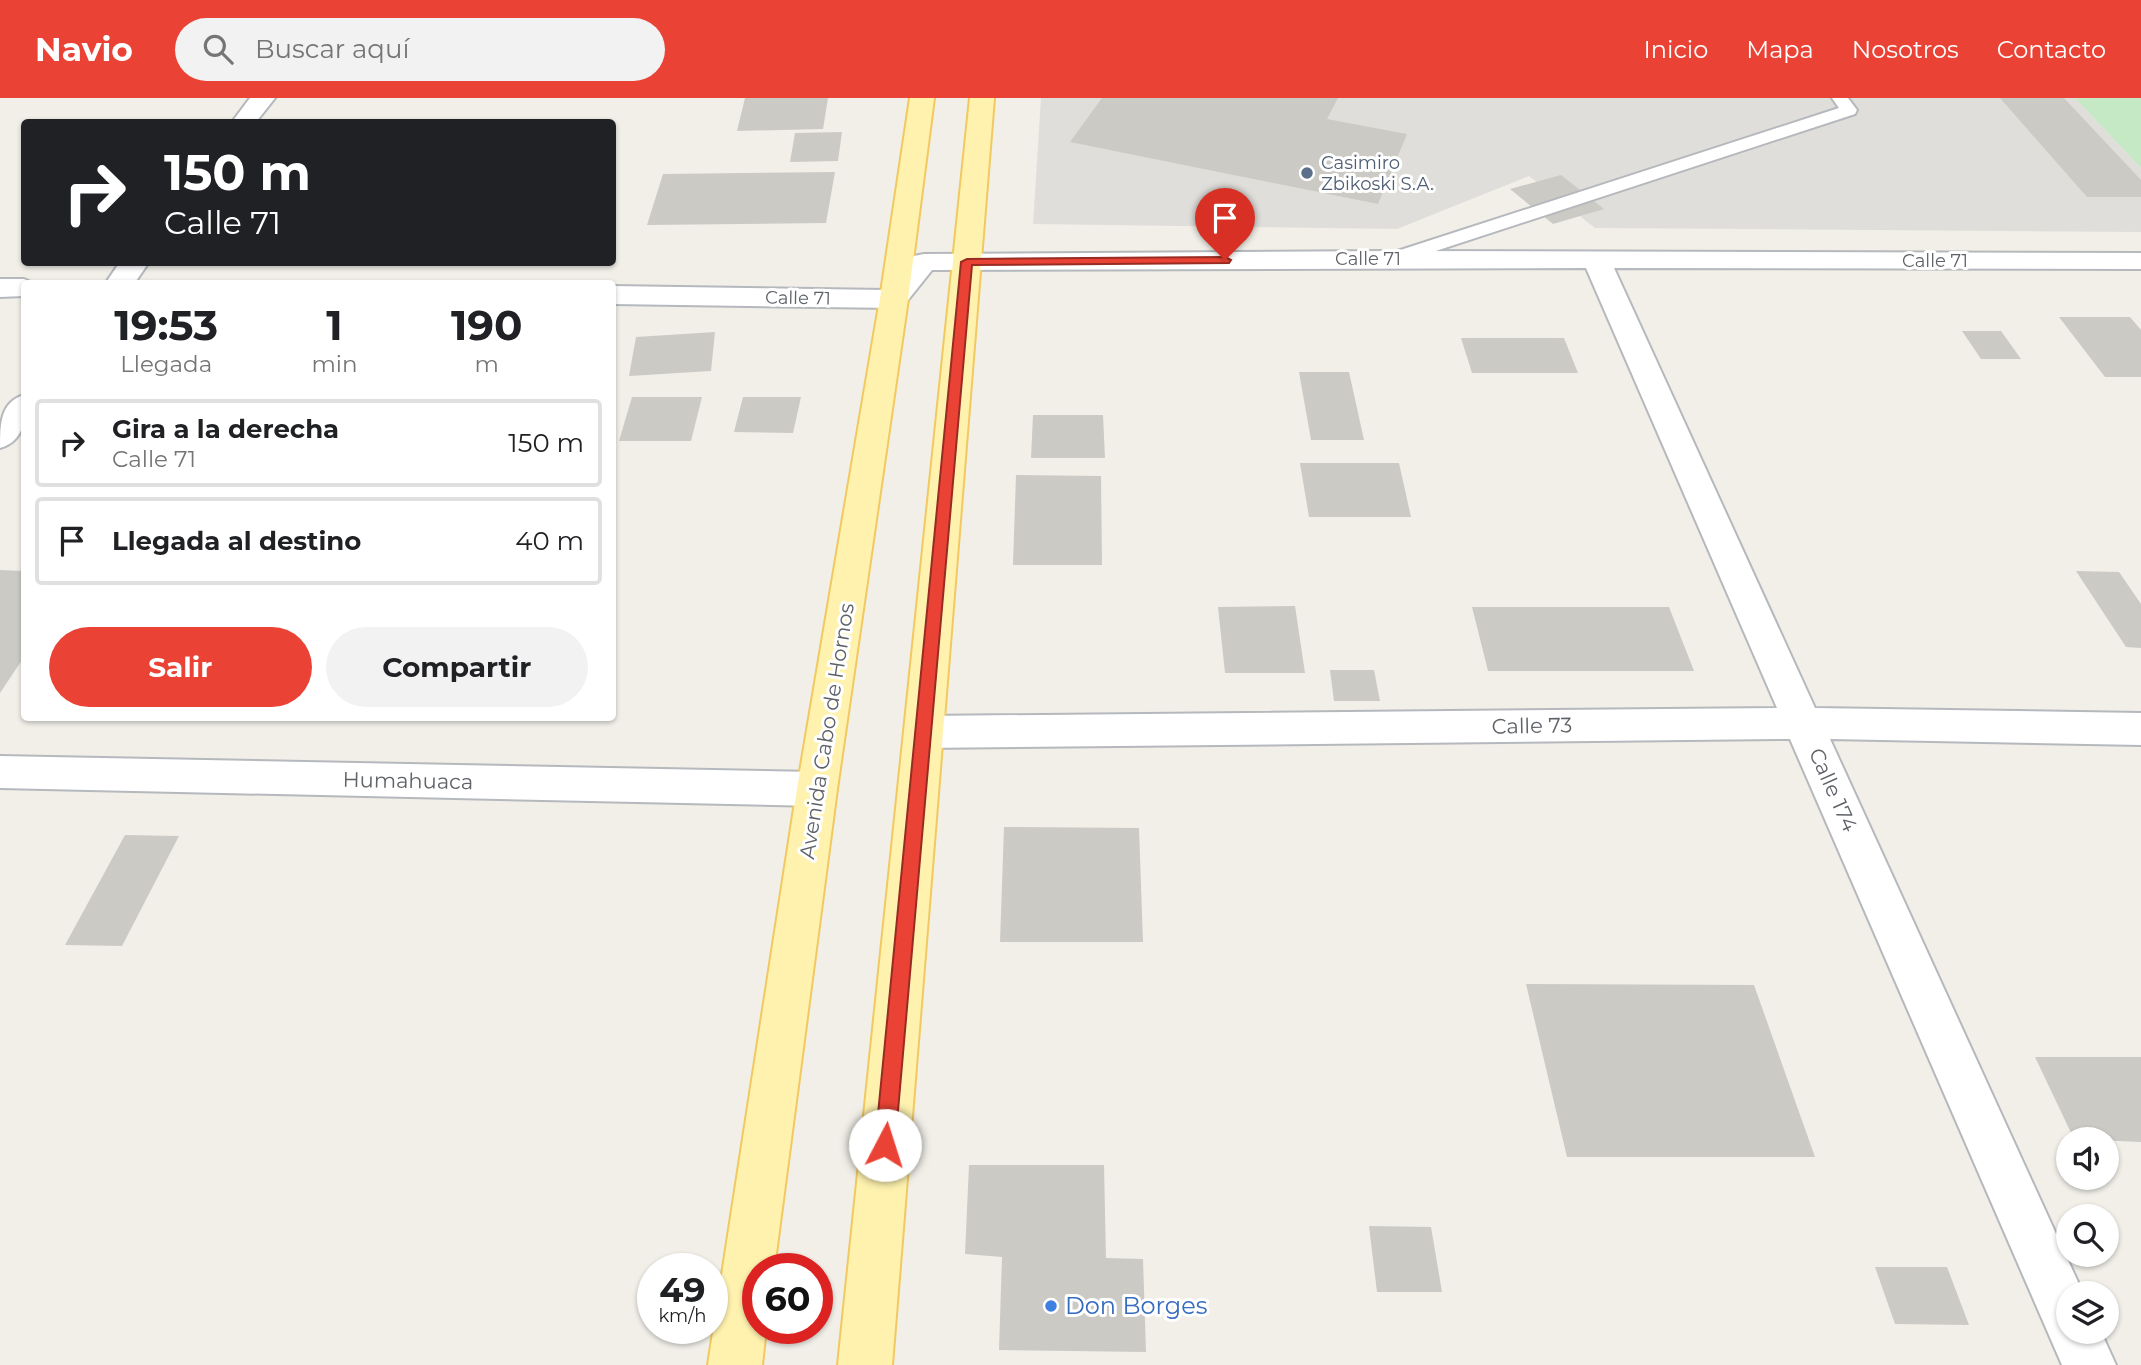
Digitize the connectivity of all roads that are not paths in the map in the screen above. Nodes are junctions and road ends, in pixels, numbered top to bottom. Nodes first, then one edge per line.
1 (262, 98) edge
2 (922, 98) edge
3 (982, 98) edge
4 (1840, 98) edge
5 (246, 119) edge
6 (1392, 259) junction
7 (1597, 261) junction
8 (2141, 261) edge
9 (967, 262) junction
10 (0, 288) edge
11 (21, 288) edge
12 (616, 295) edge
13 (894, 299) junction
14 (21, 409) edge
15 (0, 437) edge
16 (1803, 723) junction
17 (2141, 729) edge
18 (923, 732) junction
19 (0, 772) edge
20 (817, 789) junction
21 (2056, 1291) edge
22 (2079, 1344) edge
23 (735, 1365) edge
24 (865, 1365) edge
25 (2089, 1365) edge

1 - 5 street
2 - 13 main road, Avenida Cabo de Hornos
3 - 9 main road
4 - 6 lane
6 - 7 street, Calle 71
6 - 9 street, Calle 71
7 - 8 street, Calle 71
7 - 16 street, Calle 174
9 - 13 street, Calle 71
9 - 18 main road
10 - 11 street
12 - 13 street, Calle 71
13 - 20 main road, Avenida Cabo de Hornos
14 - 15 street
16 - 17 street, Calle 73
16 - 18 street, Calle 73
16 - 21 street, Calle 174
18 - 24 main road
19 - 20 street, Humahuaca
20 - 23 main road, Avenida Cabo de Hornos
22 - 25 street

